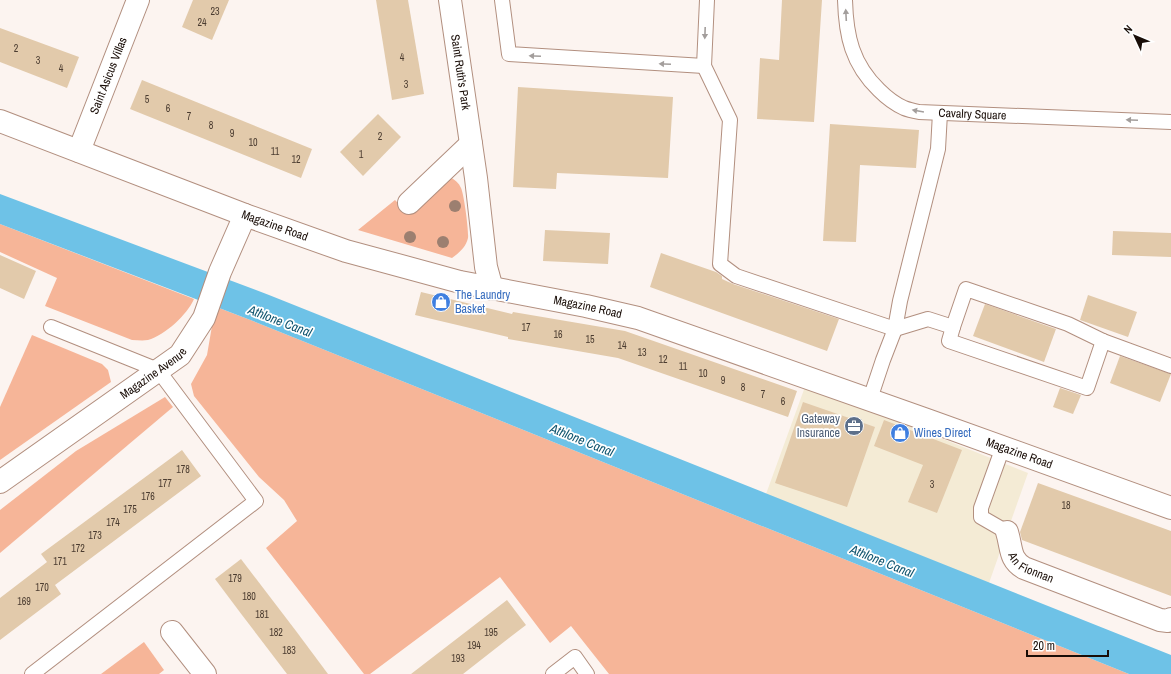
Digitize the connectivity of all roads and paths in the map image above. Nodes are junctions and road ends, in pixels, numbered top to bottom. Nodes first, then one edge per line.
1 (138, 0) edge
2 (450, 0) edge
3 (502, 0) edge
4 (707, 0) edge
5 (845, 0) edge
6 (704, 66) junction
7 (940, 113) junction
8 (0, 121) edge
9 (1171, 122) edge
10 (471, 144) junction
11 (79, 151) junction
12 (409, 203) dead end
13 (245, 215) junction
14 (492, 289) junction
15 (51, 327) dead end
16 (953, 327) junction
17 (895, 329) junction
18 (1104, 341) junction
19 (1171, 366) edge
20 (158, 370) junction
21 (870, 399) junction
22 (1003, 447) junction
23 (0, 482) edge
24 (1171, 508) edge
25 (1007, 532) joint
26 (1171, 619) edge
27 (172, 632) dead end
28 (32, 674) edge
29 (204, 674) edge
30 (553, 674) edge
31 (587, 674) edge

1 - 11 street, Saint Asicus Villas
2 - 10 street, Saint Ruth's Park
6 -> 3 lane
4 -> 6 lane
7 -> 5 lane, Cavalry Square
6 - 17 lane
9 -> 7 lane, Cavalry Square
7 - 17 lane
8 - 11 street, Magazine Road
10 - 12 street
10 - 14 street, Saint Ruth's Park
11 - 13 street, Magazine Road
13 - 14 street, Magazine Road
13 - 20 street, Magazine Avenue
14 - 21 street, Magazine Road
15 - 20 lane
16 - 17 lane
16 - 18 lane
16 - 18 lane
17 - 21 lane
18 - 19 lane
20 - 23 street, Magazine Avenue
20 - 28 lane
21 - 22 street, Magazine Road
22 - 24 street, Magazine Road
22 - 25 lane, An Fionnan
25 - 26 street, An Fionnan
27 - 29 street
30 - 31 lane

